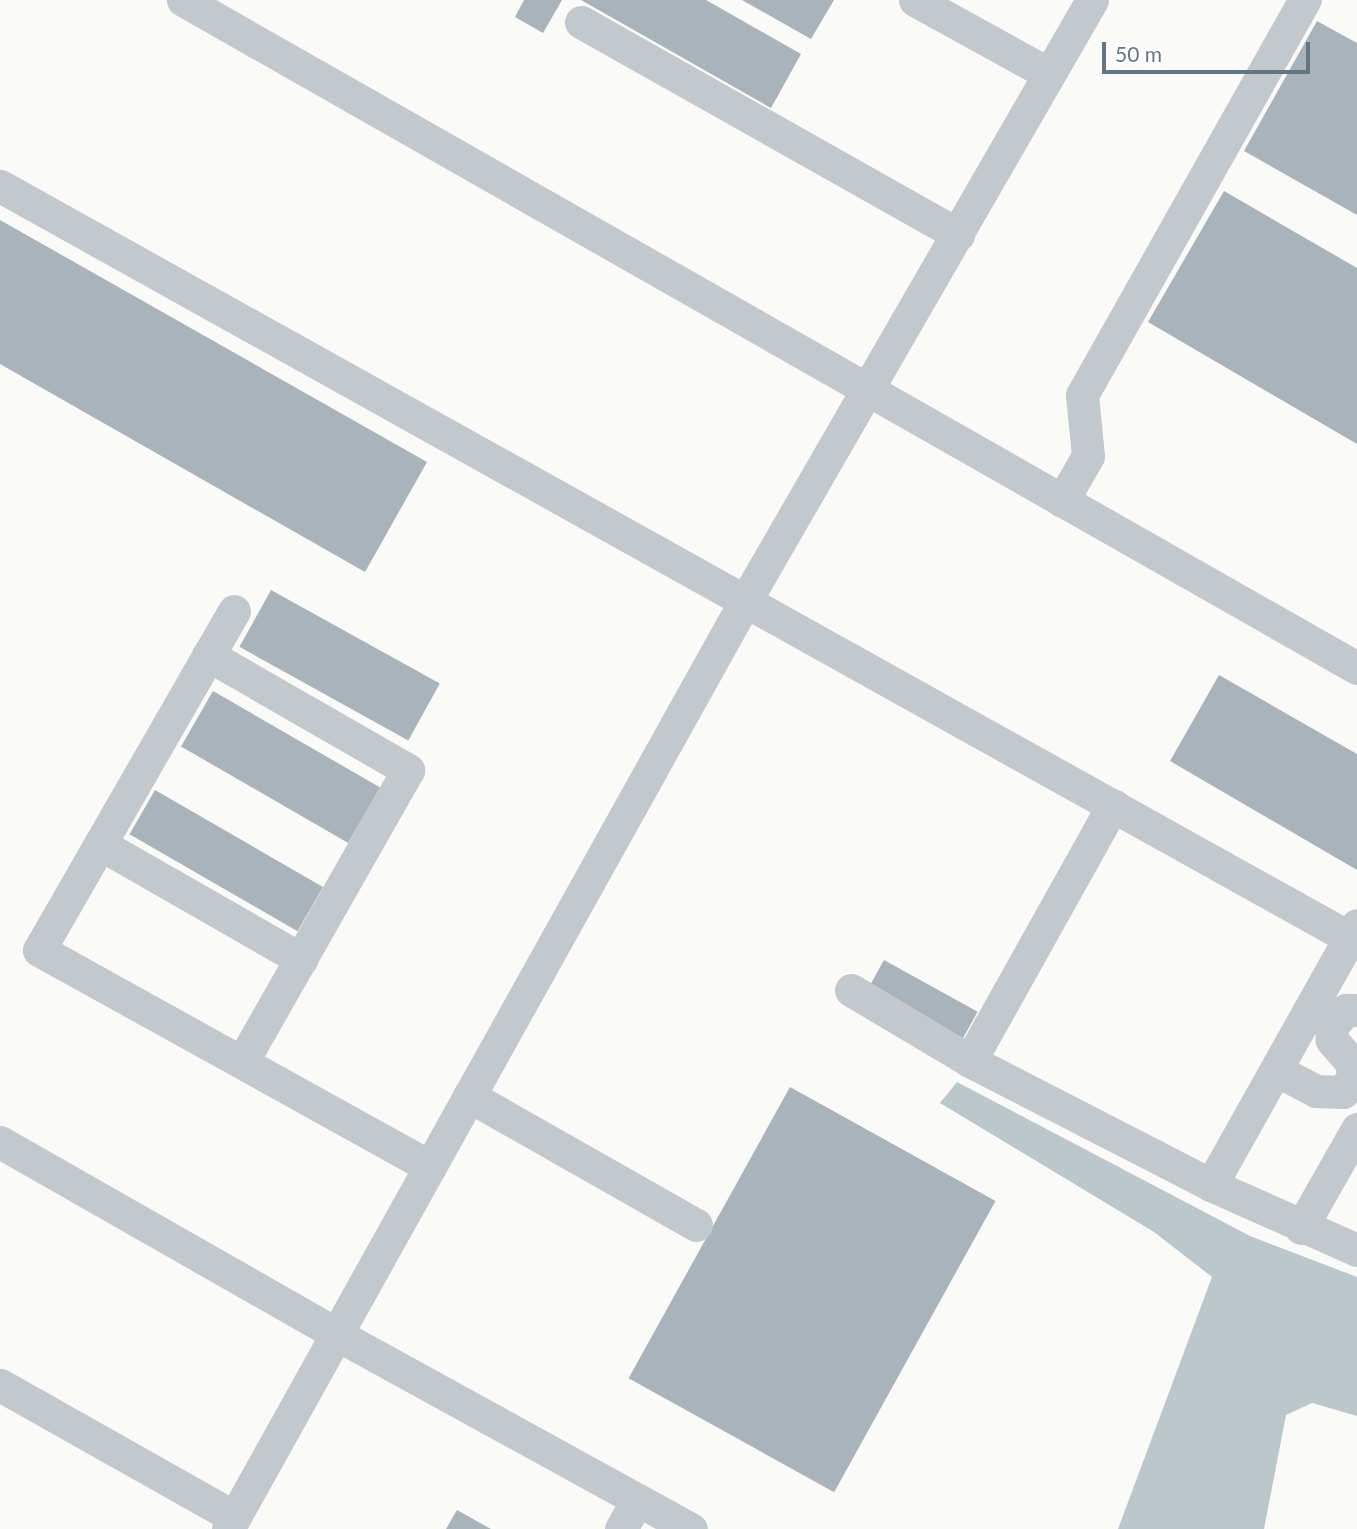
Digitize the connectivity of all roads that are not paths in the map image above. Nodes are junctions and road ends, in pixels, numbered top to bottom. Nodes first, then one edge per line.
1 (183, 0) edge
2 (915, 0) edge
3 (1092, 0) edge
4 (1305, 0) edge
5 (581, 22) dead end
6 (1049, 74) junction
7 (0, 186) edge
8 (958, 234) junction
9 (867, 390) junction
10 (1062, 501) junction
11 (744, 603) junction
12 (234, 611) dead end
13 (208, 655) junction
14 (1357, 668) edge
15 (1113, 805) junction
16 (100, 844) junction
17 (1354, 935) edge
18 (301, 959) junction
19 (850, 990) dead end
20 (1357, 1010) edge
21 (970, 1061) junction
22 (242, 1062) junction
23 (1276, 1070) junction
24 (470, 1096) junction
25 (1357, 1129) edge
26 (1, 1145) edge
27 (1348, 1164) edge
28 (430, 1167) junction
29 (1212, 1185) junction
30 (696, 1225) dead end
31 (1301, 1228) junction
32 (1357, 1250) edge
33 (337, 1335) junction
34 (0, 1385) edge
35 (638, 1500) junction
36 (231, 1523) edge
37 (621, 1529) edge
38 (691, 1529) edge

1 - 9 street
2 - 6 street
3 - 6 street
4 - 10 street
5 - 8 street
6 - 8 street
7 - 11 street
8 - 9 street
9 - 10 street
9 - 11 street
10 - 14 street
11 - 15 street
11 - 24 street
12 - 13 street
13 - 16 street
13 - 18 street
15 - 17 street
15 - 21 street
16 - 18 street
16 - 22 street
17 - 23 street
18 - 22 street
19 - 21 street
20 - 23 street
21 - 29 street
22 - 28 street
23 - 29 street
24 - 28 street
24 - 30 street
25 - 27 street
26 - 33 street
27 - 31 street
28 - 33 street
29 - 31 street
31 - 32 street
33 - 35 street
33 - 36 street
34 - 36 street
35 - 37 street
35 - 38 street

